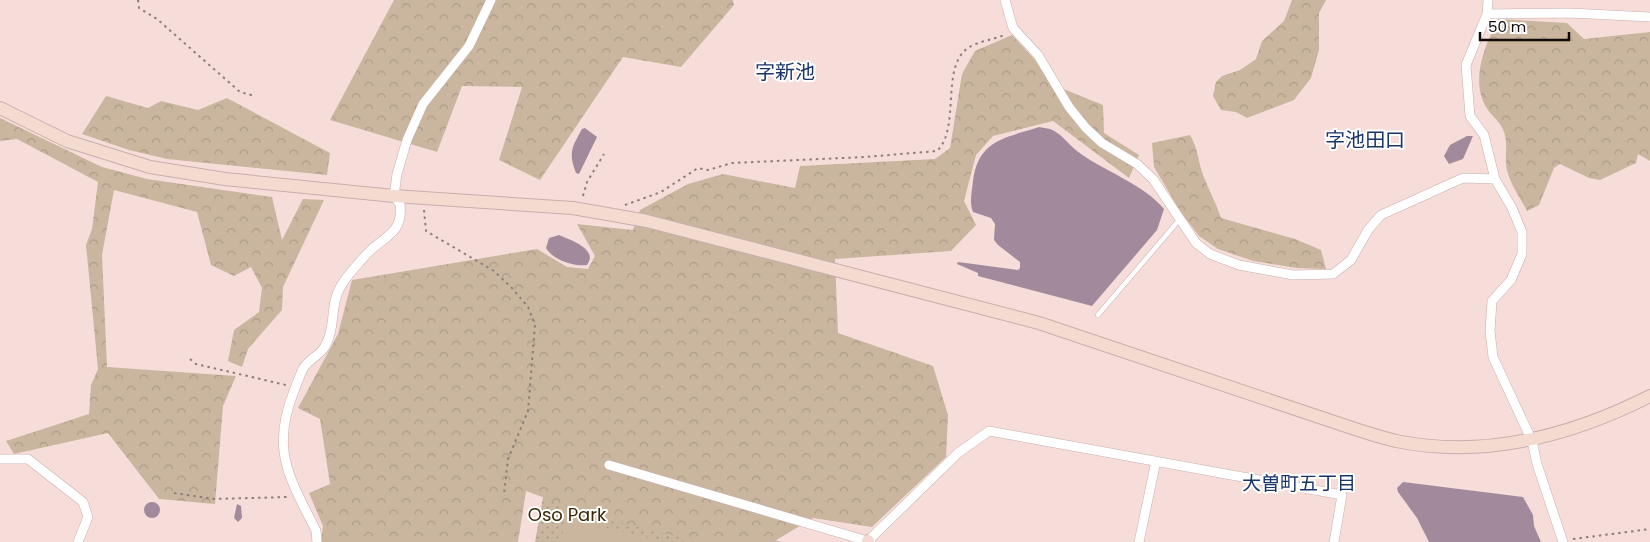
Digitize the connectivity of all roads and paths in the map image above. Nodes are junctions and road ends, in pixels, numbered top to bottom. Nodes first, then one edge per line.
1 (138, 0) edge
2 (491, 0) edge
3 (1005, 0) edge
4 (1488, 0) edge
5 (1487, 14) junction
6 (1650, 18) edge
7 (1013, 28) junction
8 (255, 96) dead end
9 (0, 108) edge
10 (604, 154) dead end
11 (1495, 179) junction
12 (394, 196) junction
13 (423, 197) junction
14 (583, 198) dead end
15 (619, 204) dead end
16 (1180, 219) junction
17 (1098, 315) dead end
18 (190, 359) dead end
19 (296, 388) junction
20 (1650, 396) edge
21 (1532, 441) junction
22 (0, 460) edge
23 (1156, 461) junction
24 (608, 465) dead end
25 (174, 493) dead end
26 (504, 494) dead end
27 (298, 497) junction
28 (1650, 529) edge
29 (1562, 540) edge
30 (78, 542) edge
31 (317, 542) edge
32 (869, 542) edge
33 (1139, 542) edge
34 (1334, 542) edge

1 - 8 path
2 - 12 street
3 - 7 street
4 - 5 street
5 - 6 street
5 - 11 street
7 - 15 path
7 - 16 street
9 - 12 street
10 - 14 path
11 - 16 street
11 - 21 street
12 - 13 street
12 - 19 street
13 - 21 street
13 - 26 path
16 - 17 lane
18 - 19 path
19 - 27 street
20 - 21 street
21 - 29 street
22 - 30 street
23 - 32 street
23 - 33 street
23 - 34 street
24 - 32 street
25 - 27 path
27 - 31 street
28 - 29 path

